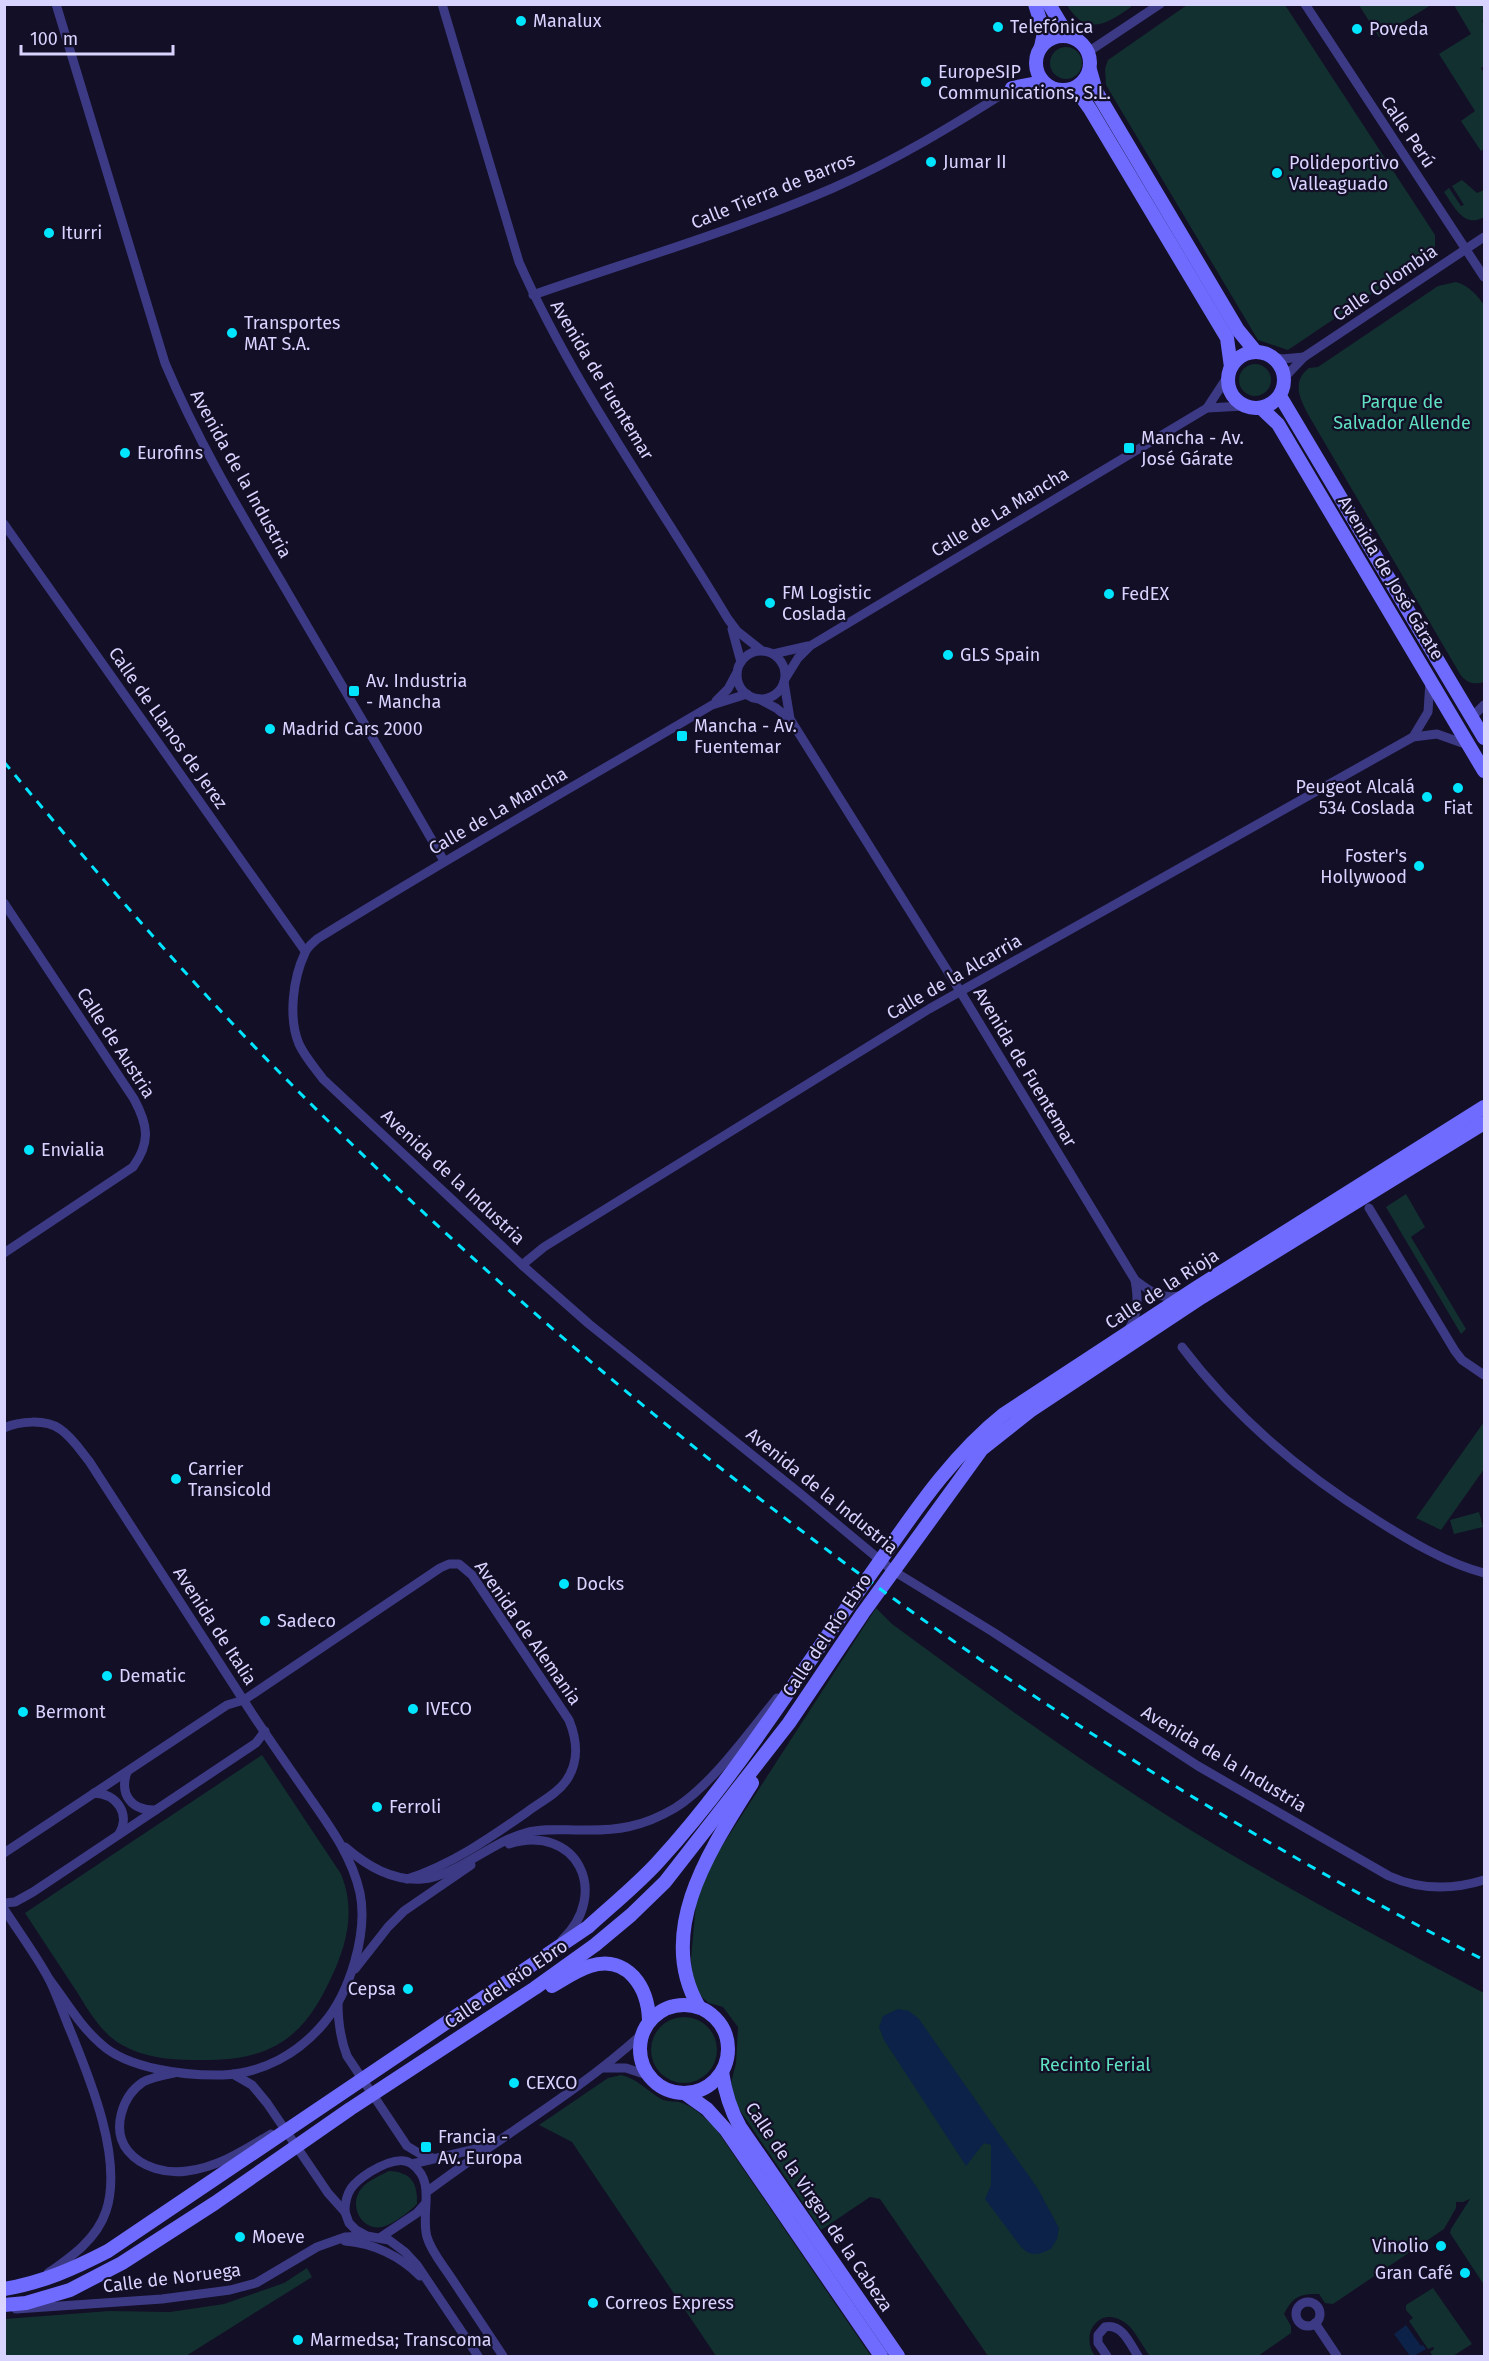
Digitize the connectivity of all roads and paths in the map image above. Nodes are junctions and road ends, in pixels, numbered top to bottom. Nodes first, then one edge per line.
1 (56, 4) edge
2 (442, 4) edge
3 (1035, 4) edge
4 (1049, 4) edge
5 (1160, 4) edge
6 (1305, 4) edge
7 (1068, 36) junction
8 (1041, 47) junction
9 (1088, 52) junction
10 (1036, 62) junction
11 (1090, 70) junction
12 (1050, 87) junction
13 (1012, 88) junction
14 (1075, 88) junction
15 (1485, 237) edge
16 (1466, 249) junction
17 (1485, 277) edge
18 (533, 295) junction
19 (1256, 351) junction
20 (1273, 357) junction
21 (1304, 357) junction
22 (1230, 371) junction
23 (1285, 377) junction
24 (1280, 396) junction
25 (1244, 406) junction
26 (1207, 408) junction
27 (1261, 408) junction
28 (4, 524) edge
29 (728, 619) junction
30 (810, 645) junction
31 (760, 650) junction
32 (773, 654) junction
33 (741, 662) junction
34 (737, 672) junction
35 (1430, 678) junction
36 (784, 681) junction
37 (747, 694) junction
38 (756, 698) junction
39 (712, 705) junction
40 (1485, 705) edge
41 (1472, 717) junction
42 (790, 719) junction
43 (1413, 737) junction
44 (1485, 738) edge
45 (1471, 746) junction
46 (1485, 771) edge
47 (444, 861) junction
48 (4, 903) edge
49 (305, 951) junction
50 (960, 992) junction
51 (1485, 1107) edge
52 (1485, 1123) edge
53 (1369, 1208) dead end
54 (4, 1253) edge
55 (522, 1265) junction
56 (1135, 1280) junction
57 (1186, 1295) junction
58 (1126, 1334) junction
59 (1182, 1347) dead end
60 (1485, 1375) edge
61 (4, 1428) edge
62 (894, 1542) joint
63 (907, 1551) joint
64 (1485, 1573) edge
65 (802, 1671) junction
66 (244, 1700) junction
67 (789, 1723) junction
68 (265, 1731) junction
69 (127, 1772) junction
70 (94, 1793) junction
71 (156, 1809) junction
72 (117, 1836) junction
73 (343, 1846) junction
74 (4, 1853) edge
75 (407, 1879) junction
76 (1485, 1880) edge
77 (4, 1903) edge
78 (4, 1909) edge
79 (525, 1971) junction
80 (348, 1978) junction
81 (49, 1979) junction
82 (338, 2001) junction
83 (699, 2007) junction
84 (649, 2020) junction
85 (641, 2036) junction
86 (456, 2040) junction
87 (604, 2068) junction
88 (722, 2072) junction
89 (180, 2073) junction
90 (232, 2074) junction
91 (647, 2075) junction
92 (341, 2094) junction
93 (686, 2094) junction
94 (400, 2137) junction
95 (491, 2145) junction
96 (437, 2159) junction
97 (411, 2163) junction
98 (428, 2191) junction
99 (425, 2204) junction
100 (345, 2212) junction
101 (367, 2235) junction
102 (381, 2237) junction
103 (333, 2241) junction
104 (33, 2283) junction
105 (4, 2289) edge
106 (436, 2293) junction
107 (4, 2307) edge
108 (1315, 2324) dead end
109 (478, 2356) edge
110 (503, 2356) edge
111 (881, 2356) edge
112 (898, 2356) edge
113 (1107, 2356) edge
114 (1138, 2356) edge
115 (1337, 2356) edge

1 - 47 street, Avenida de la Industria
2 - 18 street, Avenida de Fuentemar
3 - 8 main road
4 - 7 main road
5 - 9 street
6 - 16 street, Calle Perú
7 - 8 main road
7 - 9 main road
8 - 10 main road
9 - 11 main road
10 - 12 main road
10 - 13 main road
11 - 14 main road
11 - 19 main road
12 - 13 main road
12 - 14 main road
13 - 18 street, Calle Tierra de Barros
14 - 22 main road
15 - 16 street, Calle Colombia
16 - 17 street, Calle Perú
16 - 21 street, Calle Colombia
18 - 29 street, Avenida de Fuentemar
19 - 20 main road
19 - 22 main road
20 - 21 street
20 - 23 main road
21 - 23 street, Calle Colombia
22 - 25 main road
22 - 26 street, Calle de La Mancha
23 - 24 main road
24 - 27 main road
24 - 41 main road, Avenida de José Gárate
25 - 26 street, Calle de La Mancha
25 - 27 main road
26 - 30 street, Calle de La Mancha
27 - 35 main road, Avenida de José Gárate
28 - 49 street, Calle de Llanos de Jerez
29 - 31 street, Avenida de Fuentemar
29 - 33 street, Avenida de Fuentemar
30 - 32 street, Calle de La Mancha
30 - 36 street, Calle de La Mancha
31 - 32 street
31 - 33 street
32 - 36 street
33 - 34 street
34 - 37 street
34 - 39 street, Calle de La Mancha
35 - 43 street
35 - 45 main road, Avenida de José Gárate
36 - 38 street
36 - 42 street, Avenida de Fuentemar
37 - 38 street
37 - 39 street, Calle de La Mancha
38 - 42 street, Avenida de Fuentemar
39 - 47 street, Calle de La Mancha
40 - 41 street
41 - 44 main road, Avenida de José Gárate
42 - 50 street, Avenida de Fuentemar
43 - 45 street, Calle de la Alcarria
43 - 50 street, Calle de la Alcarria
45 - 46 main road, Avenida de José Gárate
47 - 49 street, Calle de La Mancha
48 - 54 street, Calle de Austria
49 - 55 street, Avenida de la Industria
50 - 55 street, Calle de la Alcarria
50 - 56 street, Avenida de Fuentemar
51 - 57 main road, Calle de la Rioja
52 - 63 main road, Calle de la Rioja
53 - 60 street
55 - 76 street, Avenida de la Industria
56 - 57 street, Avenida de Fuentemar
56 - 58 street, Avenida de Fuentemar
57 - 58 main road, Calle de la Rioja
58 - 62 main road, Calle de la Rioja
59 - 64 street
61 - 66 street, Avenida de Italia
62 - 65 main road, Calle del Río Ebro
63 - 67 main road, Calle del Río Ebro
65 - 75 street
65 - 79 main road, Calle del Río Ebro
66 - 68 street, Avenida de Italia
66 - 69 street, Avenida de Alemania
66 - 75 street, Avenida de Alemania
67 - 83 main road
67 - 86 main road, Calle del Río Ebro
68 - 71 street
68 - 73 street, Avenida de Italia
69 - 70 street, Avenida de Alemania
69 - 71 street
70 - 72 street
70 - 74 street, Avenida de Alemania
71 - 72 street
72 - 77 street
73 - 75 street
73 - 80 street
78 - 81 street
79 - 80 street
79 - 92 main road, Calle del Río Ebro
80 - 82 street
81 - 89 street
81 - 104 street
82 - 90 street
82 - 94 street
83 - 84 main road
83 - 88 main road
84 - 85 main road
84 - 86 main road
85 - 87 street
85 - 91 main road
86 - 107 main road, Calle del Río Ebro
87 - 91 street
87 - 95 street
88 - 93 main road
88 - 112 main road, Calle de la Virgen de la Cabeza
89 - 90 street
89 - 92 street
90 - 100 street
91 - 93 main road
92 - 104 main road, Calle del Río Ebro
93 - 111 main road, Calle de la Virgen de la Cabeza
94 - 96 street
94 - 97 street
95 - 96 street
95 - 98 street
96 - 97 street
97 - 98 street
97 - 100 street
98 - 99 street
99 - 102 street
99 - 110 street
100 - 101 street
101 - 102 street
101 - 103 street, Calle de Noruega
102 - 106 street
103 - 106 street, Calle de Noruega
103 - 107 street, Calle de Noruega
104 - 105 main road, Calle del Río Ebro
106 - 109 street
108 - 115 street
113 - 114 street

